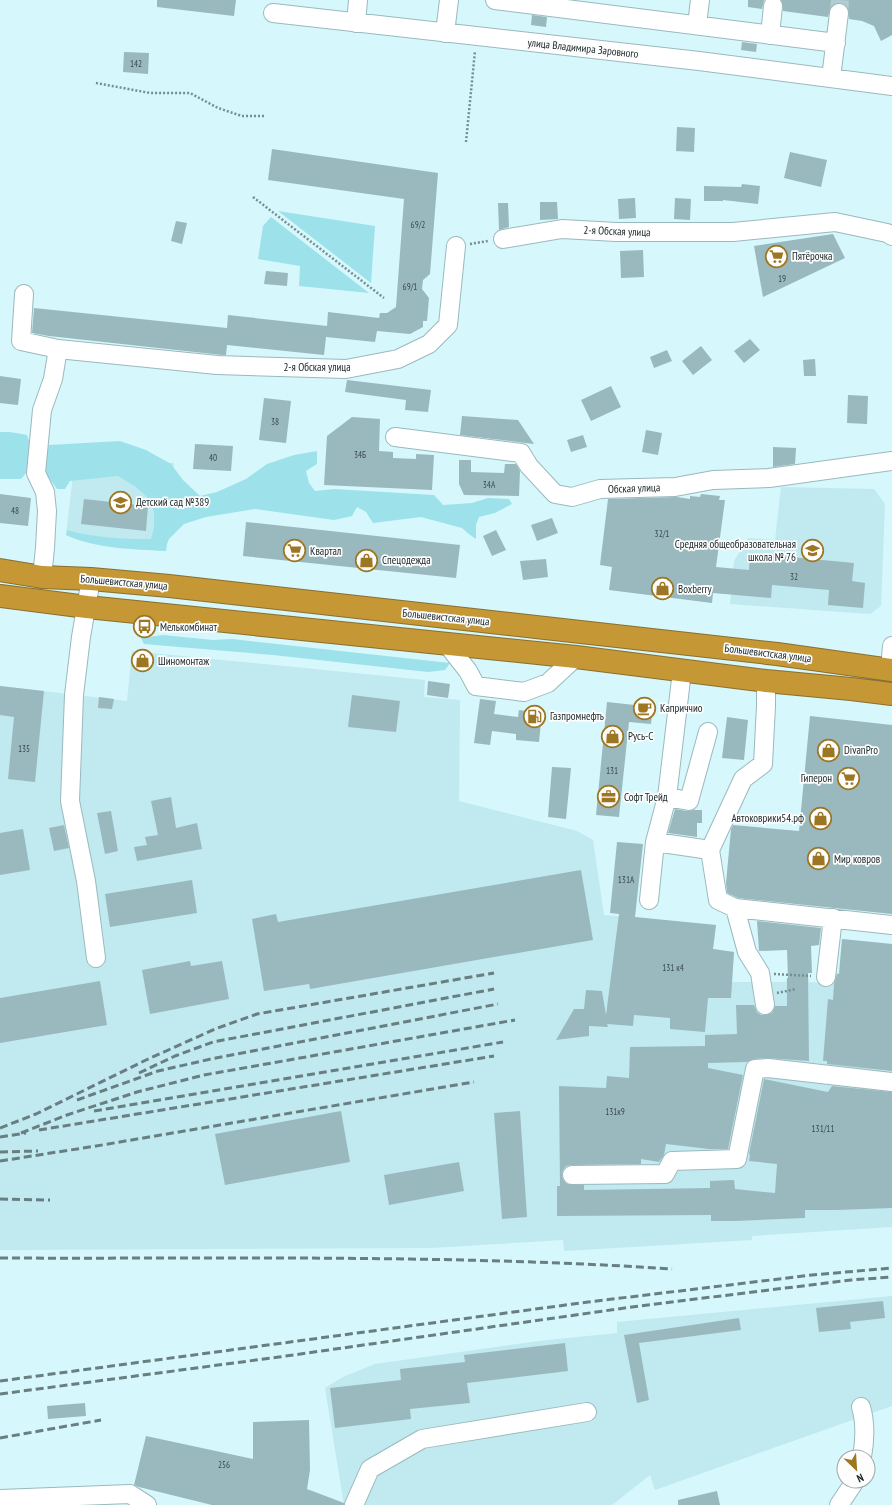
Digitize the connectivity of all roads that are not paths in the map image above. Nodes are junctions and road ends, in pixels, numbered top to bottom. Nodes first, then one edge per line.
1 (358, 0) edge
2 (449, 0) edge
3 (495, 0) edge
4 (700, 0) edge
5 (513, 1) edge
6 (589, 6) edge
7 (773, 6) dead end
8 (279, 9) edge
9 (839, 13) tunnel mouth
10 (356, 23) junction
11 (697, 25) junction
12 (445, 33) junction
13 (770, 35) junction
14 (836, 43) junction
15 (832, 78) junction
16 (892, 86) edge
17 (892, 236) edge
18 (503, 239) road end
19 (456, 246) road end
20 (24, 294) dead end
21 (58, 348) junction
22 (395, 437) dead end
23 (892, 461) edge
24 (0, 570) edge
25 (42, 577) junction
26 (91, 579) junction
27 (0, 596) edge
28 (86, 607) junction
29 (446, 643) junction
30 (892, 646) edge
31 (576, 657) junction
32 (682, 670) junction
33 (891, 670) edge
34 (766, 681) junction
35 (892, 694) edge
36 (708, 732) dead end
37 (667, 797) junction
38 (656, 842) junction
39 (710, 850) junction
40 (649, 900) dead end
41 (735, 908) junction
42 (833, 918) junction
43 (892, 925) edge
44 (96, 958) dead end
45 (826, 977) road end
46 (765, 1005) dead end
47 (892, 1082) edge
48 (572, 1175) dead end
49 (861, 1407) dead end
50 (587, 1412) dead end
51 (863, 1449) edge
52 (850, 1489) edge
53 (0, 1499) edge
54 (147, 1505) edge
55 (354, 1505) edge
56 (839, 1505) edge

1 - 10 street
2 - 12 street
3 - 5 street
4 - 11 street
5 - 6 street
6 - 11 street
7 - 13 street
8 - 10 street, улица Владимира Заровного
9 - 14 street
10 - 12 street, улица Владимира Заровного
11 - 13 street
12 - 15 street, улица Владимира Заровного
13 - 14 street
14 - 15 street
15 - 16 street, улица Владимира Заровного
17 - 18 street, 2-я Обская улица
19 - 21 street, 2-я Обская улица
20 - 21 street, 2-я Обская улица
21 - 25 street
22 - 23 street, Обская улица
24 - 25 highway, Большевистская улица
25 - 26 highway, Большевистская улица
26 - 28 street
26 - 33 highway, Большевистская улица
27 - 28 highway
28 - 29 highway
28 - 44 street
29 - 31 highway
29 - 31 street
30 - 33 street
31 - 32 highway
32 - 34 highway
32 - 37 street
34 - 35 highway
34 - 39 street
36 - 37 street
37 - 38 street
38 - 39 street
38 - 40 street
39 - 41 street
41 - 42 street
41 - 46 street
42 - 43 street
42 - 45 street
47 - 48 street
49 - 51 street
50 - 55 street
52 - 56 street
53 - 54 street

